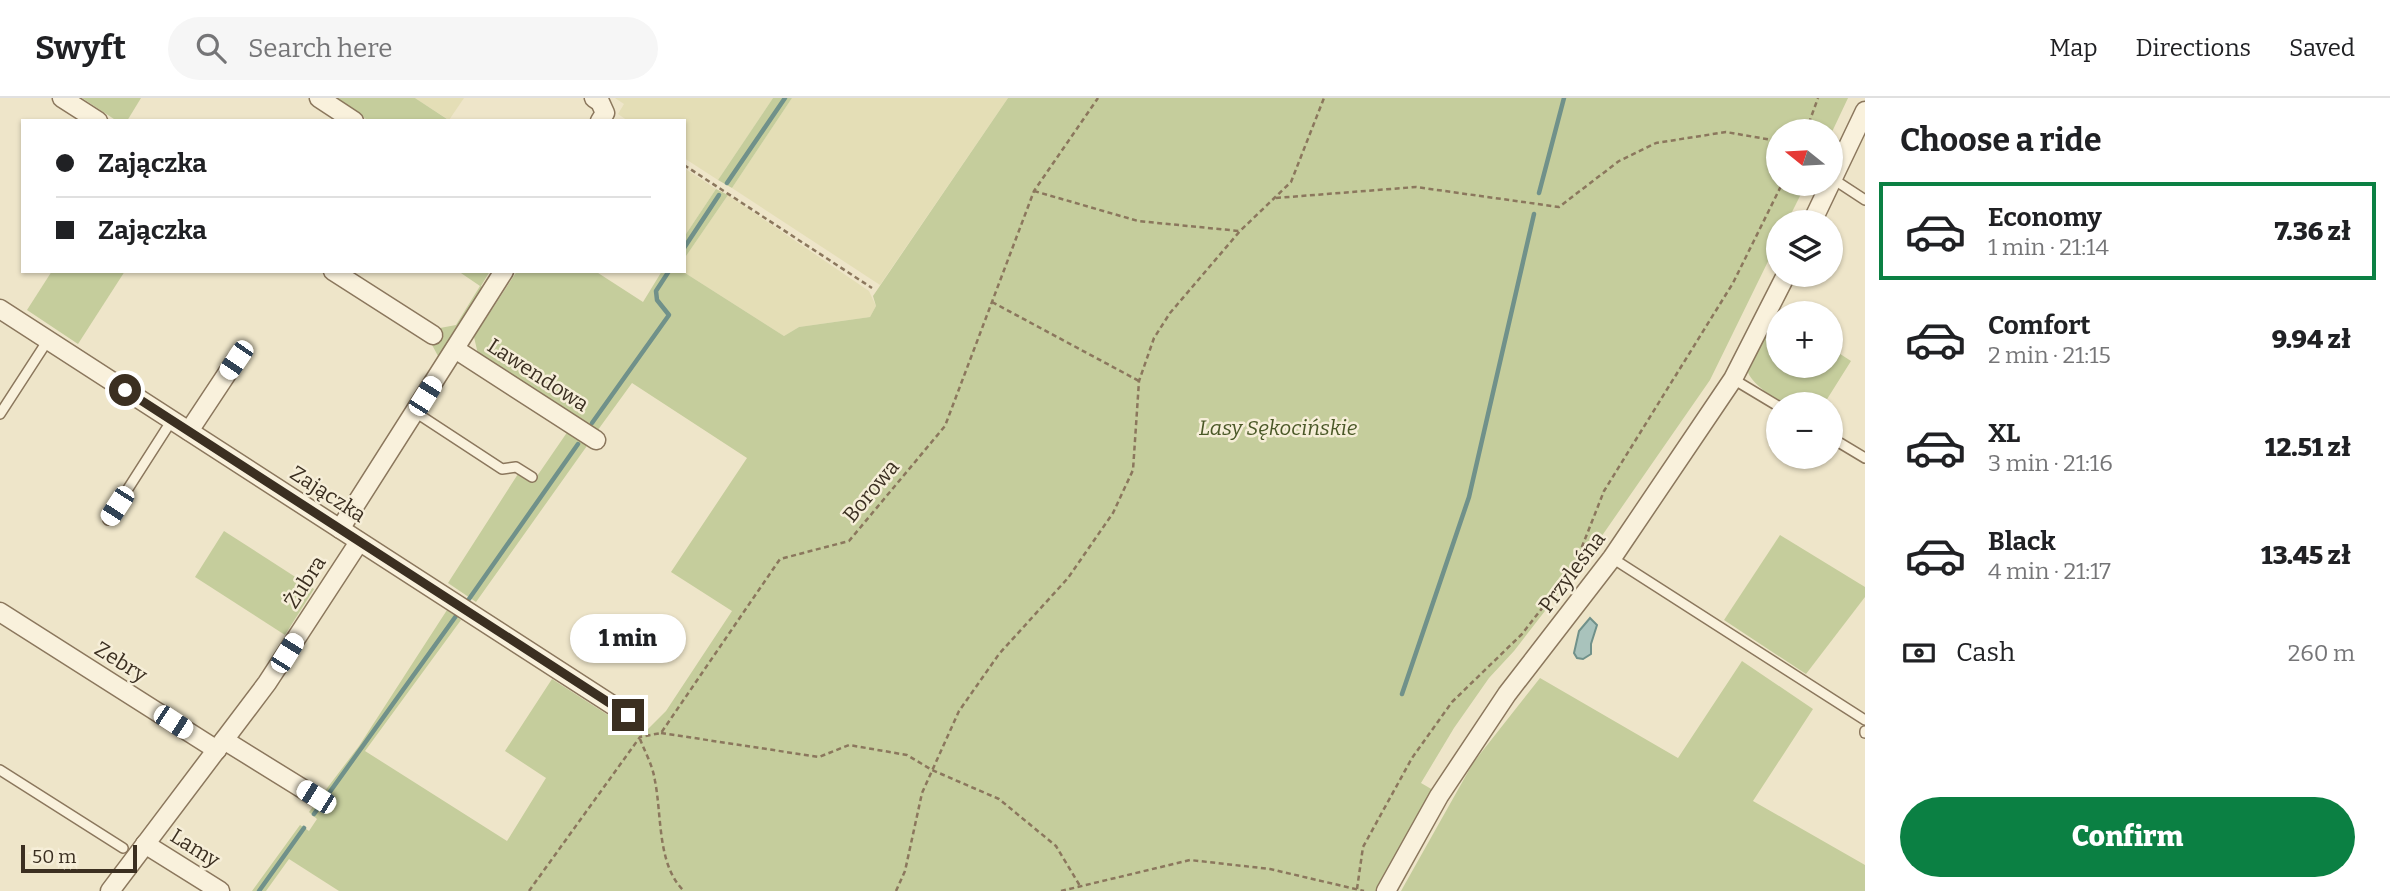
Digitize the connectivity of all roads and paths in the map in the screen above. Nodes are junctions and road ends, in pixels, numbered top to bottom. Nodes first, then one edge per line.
1 (62, 98) edge
2 (319, 98) edge
3 (594, 98) edge
4 (1098, 98) edge
5 (1324, 98) edge
6 (1818, 98) edge
7 (1865, 111) edge
8 (602, 117) edge
9 (95, 119) edge
10 (351, 119) edge
11 (1810, 119) edge
12 (1766, 139) edge
13 (1843, 158) edge
14 (686, 166) edge
15 (1843, 186) edge
16 (1034, 191) junction
17 (1776, 196) edge
18 (1274, 199) junction
19 (1865, 200) edge
20 (1240, 231) junction
21 (336, 273) edge
22 (503, 273) edge
23 (1780, 287) edge
24 (872, 288) dead end
25 (992, 302) junction
26 (0, 309) edge
27 (433, 335) dead end
28 (48, 340) junction
29 (455, 349) junction
30 (236, 360) dead end
31 (1733, 379) junction
32 (1139, 381) junction
33 (1766, 399) edge
34 (415, 412) junction
35 (0, 414) edge
36 (172, 420) junction
37 (189, 431) junction
38 (596, 440) dead end
39 (1843, 445) edge
40 (1865, 458) edge
41 (532, 477) dead end
42 (108, 520) dead end
43 (340, 529) junction
44 (359, 542) junction
45 (1612, 558) junction
46 (0, 612) edge
47 (631, 717) joint
48 (1865, 720) edge
49 (661, 733) junction
50 (640, 737) junction
51 (220, 745) junction
52 (932, 769) junction
53 (0, 770) edge
54 (316, 797) dead end
55 (145, 844) junction
56 (123, 848) dead end
57 (1080, 886) junction
58 (1357, 889) junction
59 (110, 891) edge
60 (220, 891) edge
61 (529, 891) edge
62 (684, 891) edge
63 (896, 891) edge
64 (1060, 891) edge
65 (1364, 891) edge
66 (1386, 891) edge

1 - 9 street
2 - 10 street
3 - 8 street
4 - 16 path, Borowa
5 - 18 path
6 - 11 path
7 - 13 street
12 - 18 path
14 - 24 path
15 - 19 lane
16 - 20 path
16 - 25 path, Borowa
17 - 58 path
18 - 20 path
20 - 32 path
21 - 27 street
22 - 29 street
23 - 31 street, Przyleśna
25 - 32 path
25 - 49 path, Borowa
26 - 28 street, Zajączka
28 - 35 lane
28 - 36 street, Zajączka
29 - 34 street
29 - 38 street, Lawendowa
30 - 37 street
31 - 33 lane
31 - 45 street, Przyleśna
32 - 52 path
34 - 41 lane
34 - 43 street
36 - 37 street, Zajączka
36 - 42 lane
37 - 43 street, Zajączka
39 - 40 lane
43 - 44 street, Zajączka
44 - 47 street, Zajączka
44 - 51 street, Żubra
45 - 48 lane
45 - 66 street, Przyleśna
46 - 51 street, Zebry
47 - 50 path
49 - 50 path
49 - 52 path
50 - 61 path
50 - 62 path
51 - 54 street, Zebry
51 - 55 street
52 - 57 path
52 - 63 path
53 - 56 lane
55 - 59 street
55 - 60 street, Lamy
57 - 58 path
57 - 64 path
58 - 65 path

